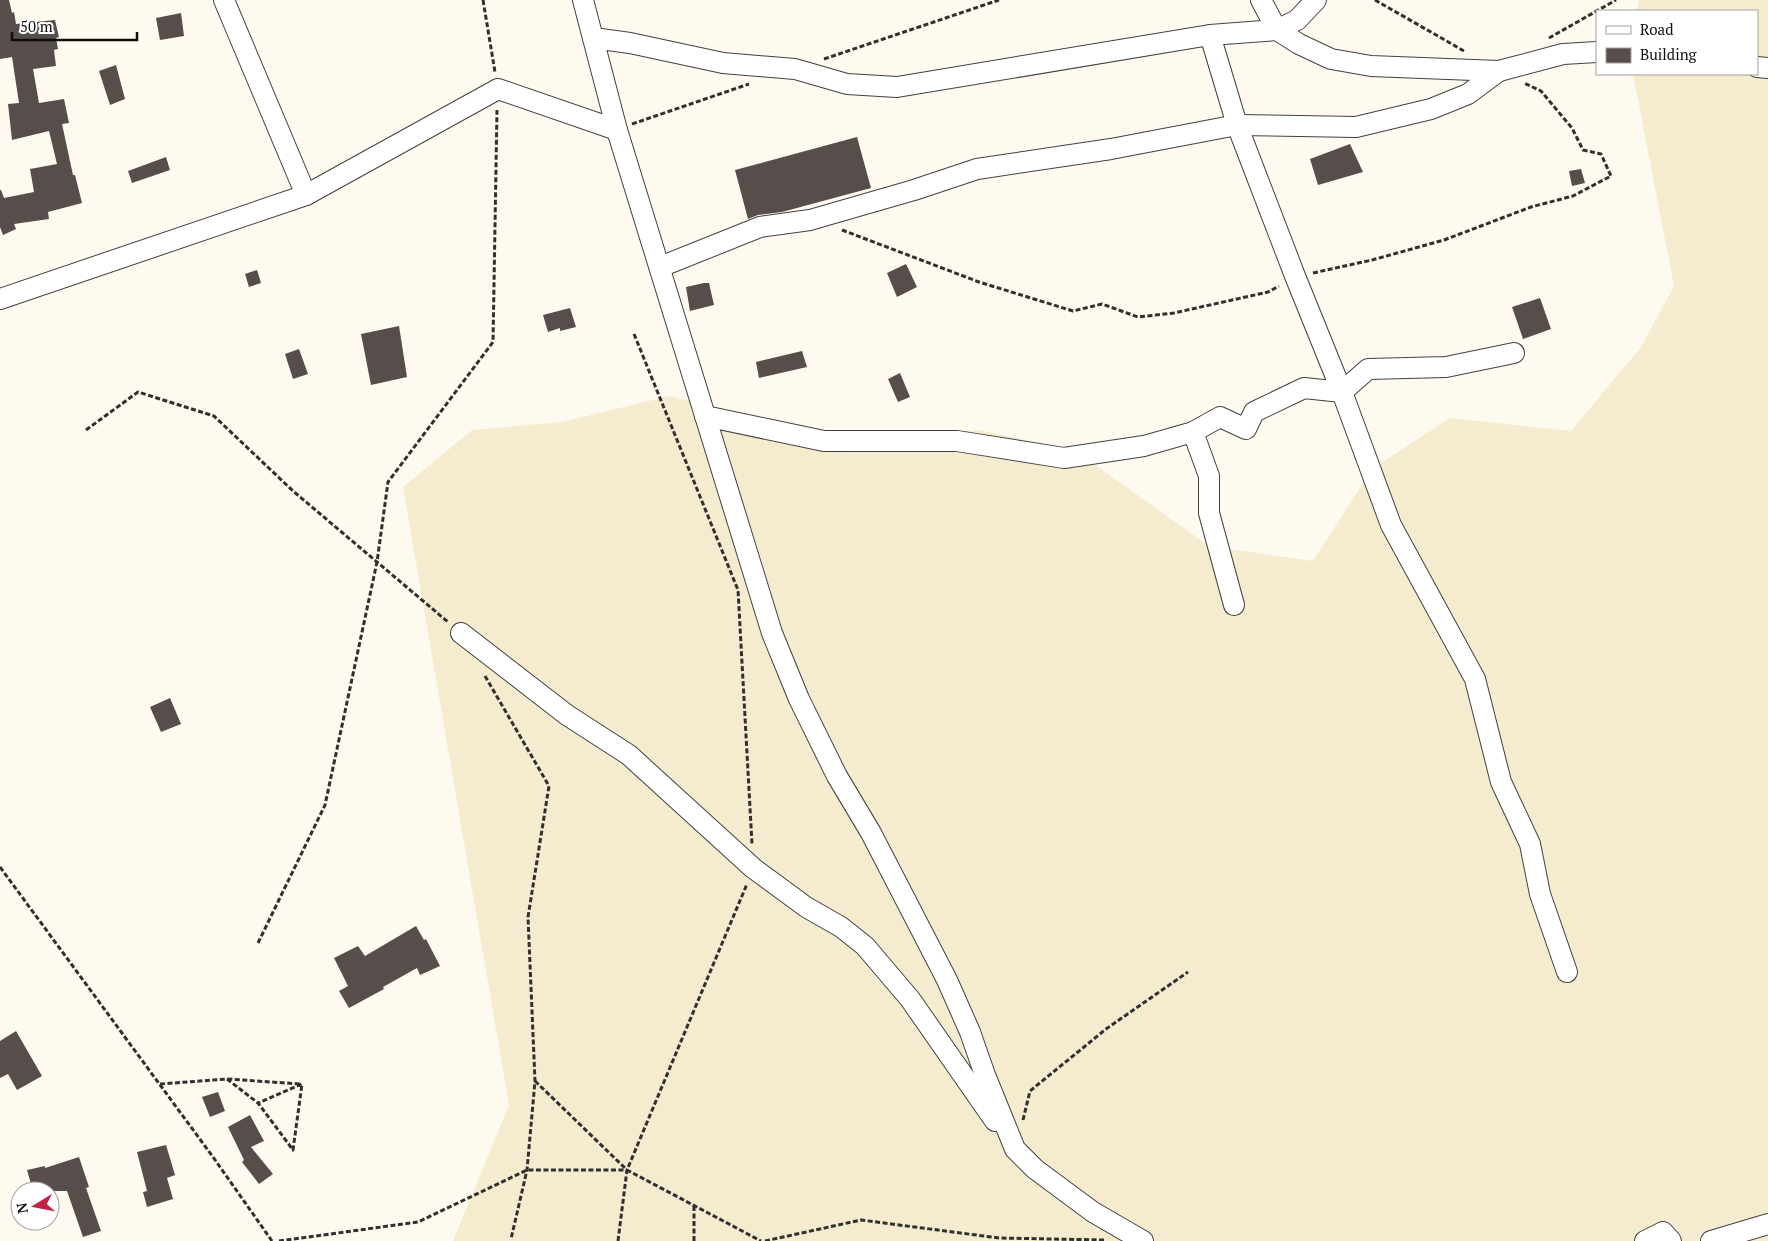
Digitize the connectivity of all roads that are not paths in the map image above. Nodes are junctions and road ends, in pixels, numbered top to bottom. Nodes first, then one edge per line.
1 (224, 0) edge
2 (583, 0) edge
3 (1261, 0) edge
4 (1316, 0) edge
5 (1277, 30) junction
6 (1210, 35) junction
7 (593, 38) junction
8 (1596, 52) edge
9 (1499, 72) junction
10 (1238, 125) junction
11 (617, 130) junction
12 (306, 195) junction
13 (660, 267) junction
14 (0, 299) edge
15 (1514, 353) dead end
16 (1342, 392) junction
17 (705, 416) junction
18 (1193, 432) junction
19 (1234, 605) dead end
20 (461, 633) road end
21 (1567, 972) dead end
22 (1015, 1150) junction
23 (1768, 1224) edge
24 (1143, 1241) edge
25 (1645, 1241) edge
26 (1671, 1241) edge
27 (1711, 1241) edge

1 - 12 street
2 - 7 street
3 - 5 street
4 - 5 street
5 - 6 street
5 - 9 street
6 - 7 street
6 - 10 street
7 - 11 street
8 - 9 street
9 - 10 street
10 - 13 street
10 - 16 street
11 - 12 street
11 - 13 street
12 - 14 street
13 - 17 street
15 - 16 street
16 - 18 street
16 - 21 street
17 - 18 street
17 - 22 street
18 - 19 street
20 - 22 street
22 - 24 street
23 - 27 street
25 - 26 street

